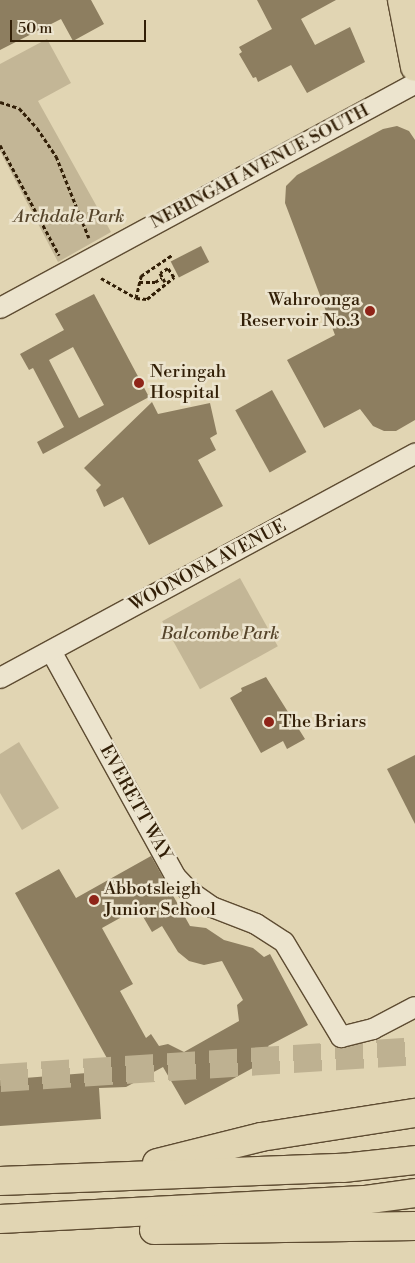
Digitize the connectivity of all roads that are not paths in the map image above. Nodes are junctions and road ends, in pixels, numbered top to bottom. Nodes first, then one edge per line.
1 (402, 0) edge
2 (415, 67) edge
3 (415, 84) edge
4 (0, 308) edge
5 (415, 454) edge
6 (51, 650) junction
7 (0, 678) edge
8 (415, 1007) edge
9 (415, 1113) edge
10 (415, 1160) edge
11 (102, 1177) junction
12 (0, 1181) edge
13 (415, 1194) edge
14 (0, 1219) edge
15 (415, 1226) edge
16 (0, 1229) edge

1 - 2 highway
3 - 4 street, NERINGAH AVENUE SOUTH
5 - 6 street, WOONONA AVENUE
6 - 7 street, WOONONA AVENUE
6 - 8 street, EVERETT WAY
9 - 11 highway
10 - 11 highway
11 - 12 highway
13 - 14 highway
15 - 16 highway

